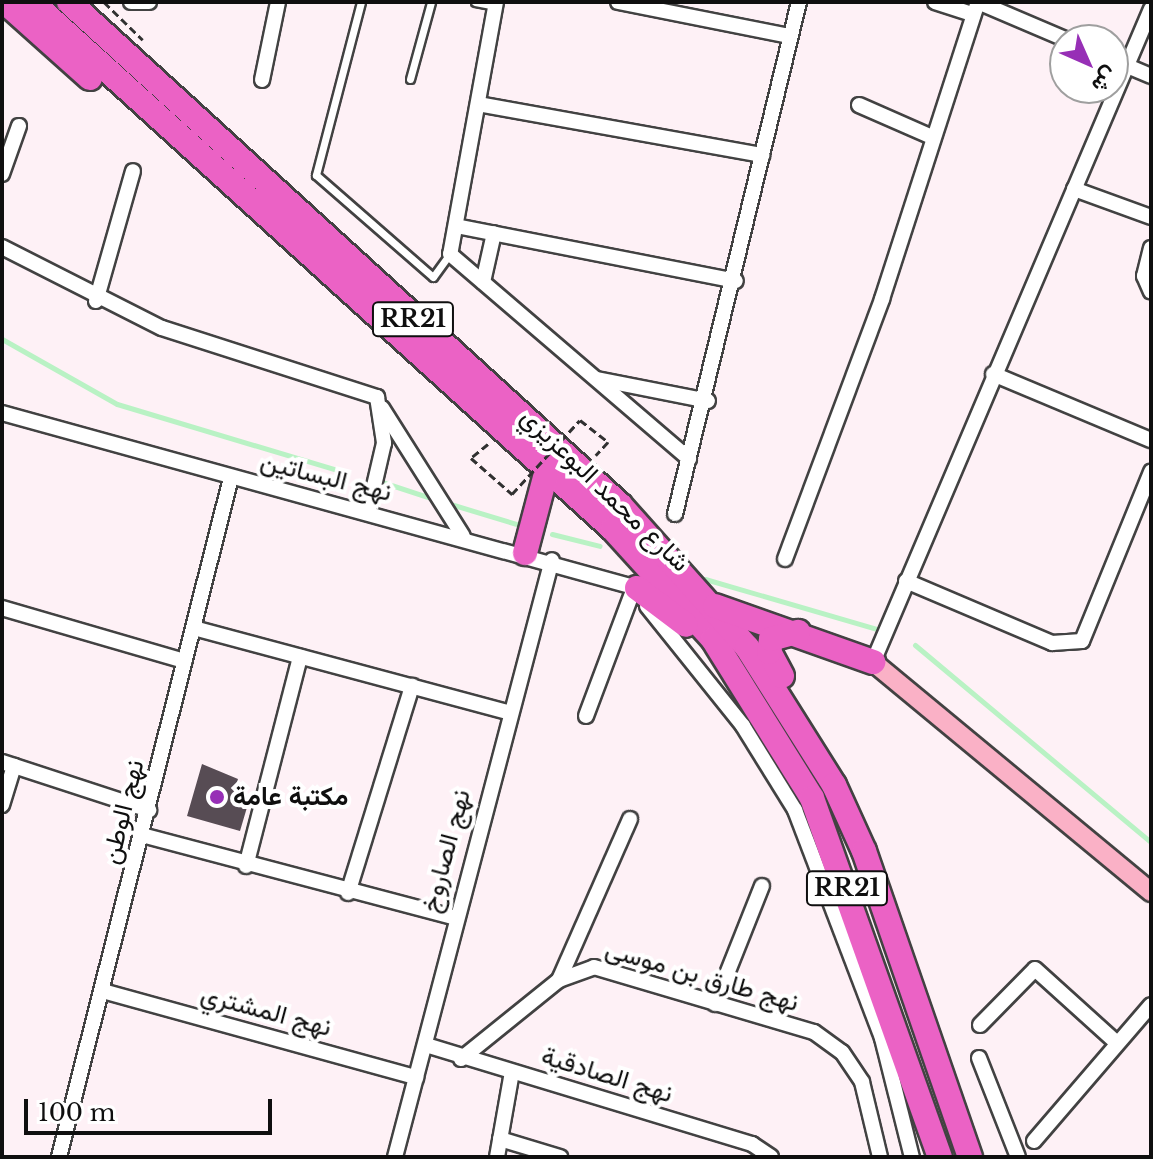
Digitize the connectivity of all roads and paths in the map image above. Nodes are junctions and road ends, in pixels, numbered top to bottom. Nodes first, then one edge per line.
1 (5, 2) edge
2 (32, 2) edge
3 (69, 2) edge
4 (91, 2) edge
5 (131, 2) edge
6 (149, 2) edge
7 (278, 2) edge
8 (361, 2) edge
9 (431, 2) edge
10 (475, 2) edge
11 (618, 2) edge
12 (799, 2) edge
13 (935, 2) edge
14 (495, 4) edge
15 (976, 6) edge
16 (1151, 9) edge
17 (1049, 33) edge
18 (789, 36) junction
19 (1129, 64) edge
20 (1129, 66) edge
21 (1151, 76) edge
22 (410, 79) dead end
23 (262, 80) dead end
24 (478, 104) junction
25 (1111, 104) edge
26 (859, 105) dead end
27 (19, 126) dead end
28 (932, 137) junction
29 (762, 155) junction
30 (133, 171) dead end
31 (2, 174) edge
32 (1074, 189) junction
33 (257, 196) junction
34 (1151, 217) edge
35 (456, 226) junction
36 (494, 233) junction
37 (2, 247) edge
38 (1151, 248) edge
39 (450, 254) junction
40 (736, 281) junction
41 (483, 282) junction
42 (1151, 292) edge
43 (96, 301) junction
44 (993, 374) junction
45 (597, 378) junction
46 (708, 401) junction
47 (379, 403) junction
48 (2, 413) edge
49 (1151, 440) edge
50 (499, 453) dead end
51 (689, 459) junction
52 (591, 461) dead end
53 (547, 470) junction
54 (1151, 472) edge
55 (521, 474) dead end
56 (231, 478) junction
57 (542, 494) junction
58 (368, 512) junction
59 (675, 514) dead end
60 (463, 536) junction
61 (525, 553) junction
62 (785, 559) dead end
63 (552, 560) junction
64 (906, 581) junction
65 (633, 588) junction
66 (715, 606) junction
67 (2, 608) edge
68 (194, 628) junction
69 (798, 632) junction
70 (300, 657) junction
71 (184, 661) junction
72 (873, 662) junction
73 (412, 686) junction
74 (748, 687) junction
75 (508, 712) junction
76 (586, 716) dead end
77 (8, 764) edge
78 (834, 785) junction
79 (2, 805) edge
80 (149, 810) junction
81 (630, 819) dead end
82 (142, 835) junction
83 (246, 866) junction
84 (762, 886) dead end
85 (1151, 892) edge
86 (348, 893) junction
87 (453, 917) junction
88 (559, 980) junction
89 (103, 991) junction
90 (715, 1004) junction
91 (1151, 1005) edge
92 (980, 1025) dead end
93 (1117, 1043) junction
94 (426, 1045) junction
95 (979, 1058) dead end
96 (461, 1059) junction
97 (512, 1072) junction
98 (416, 1077) junction
99 (500, 1139) junction
100 (1034, 1141) dead end
101 (59, 1157) edge
102 (395, 1157) edge
103 (497, 1157) edge
104 (560, 1157) edge
105 (771, 1157) edge
106 (880, 1157) edge
107 (912, 1157) edge
108 (940, 1157) edge
109 (970, 1157) edge
110 (1018, 1157) edge

1 - 33 highway, RR21
2 - 33 highway, شارع محمد البوعزيزي / RR21
3 - 33 highway, شارع محمد البوعزيزي / RR21
4 - 33 highway, RR21
5 - 6 street
7 - 23 street
8 - 39 lane
9 - 22 lane
10 - 14 lane
11 - 18 street
12 - 18 street
13 - 15 street
14 - 24 street
15 - 17 street
15 - 28 street
16 - 19 street
18 - 29 street
20 - 21 street
24 - 29 street
24 - 35 street
25 - 32 street
26 - 28 street
27 - 31 street
28 - 62 street
29 - 40 street
30 - 43 street
32 - 34 street
32 - 44 street
33 - 53 highway, شارع محمد البوعزيزي / RR21
33 - 66 highway, شارع محمد البوعزيزي / RR21
35 - 36 street
35 - 39 street
36 - 40 street
36 - 41 street
37 - 43 street
38 - 42 street
39 - 41 street
40 - 46 street
41 - 45 street
43 - 47 street
44 - 49 street
44 - 64 street
45 - 46 street
45 - 51 street
46 - 51 street
47 - 58 street
47 - 60 street
48 - 56 street, نهج البساتين
50 - 52 path, bridge
51 - 59 street
53 - 57 highway
53 - 74 highway, شارع محمد البوعزيزي / RR21
54 - 64 street
55 - 57 path
56 - 58 street, نهج البساتين
56 - 68 street, نهج الوطن
57 - 61 highway
58 - 60 street, نهج البساتين
60 - 61 street, نهج البساتين
61 - 63 street, نهج البساتين
63 - 65 street, نهج البساتين
63 - 75 street, نهج الصاروخ
64 - 72 street
65 - 74 highway
65 - 76 street
65 - 107 street
66 - 69 highway
66 - 78 highway, شارع محمد البوعزيزي / RR21
67 - 71 street
68 - 70 street
68 - 71 street, نهج الوطن
69 - 72 highway
69 - 78 highway
70 - 73 street
70 - 83 street
71 - 80 street, نهج الوطن
72 - 85 street
73 - 75 street
73 - 86 street
74 - 108 highway, شارع محمد البوعزيزي / RR21
75 - 87 street, نهج الصاروخ
77 - 79 street
77 - 80 street
78 - 109 highway, شارع محمد البوعزيزي / RR21
80 - 82 street, نهج الوطن
81 - 88 street
82 - 83 street
82 - 89 street, نهج الوطن
83 - 86 street
84 - 90 street
86 - 87 street
87 - 94 street, نهج الصاروخ
88 - 90 street, نهج طارق بن موسى
88 - 96 street, نهج طارق بن موسى
89 - 98 street, نهج المشتري
89 - 101 street, نهج الوطن
90 - 106 street, نهج طارق بن موسى
91 - 93 street
92 - 93 street
93 - 100 street
94 - 96 street, نهج الصادقية
94 - 98 street, نهج الصاروخ
95 - 110 street
96 - 97 street, نهج الصادقية
97 - 99 street
97 - 105 street, نهج الصادقية
98 - 102 street, نهج الصاروخ
99 - 103 street
99 - 104 street

